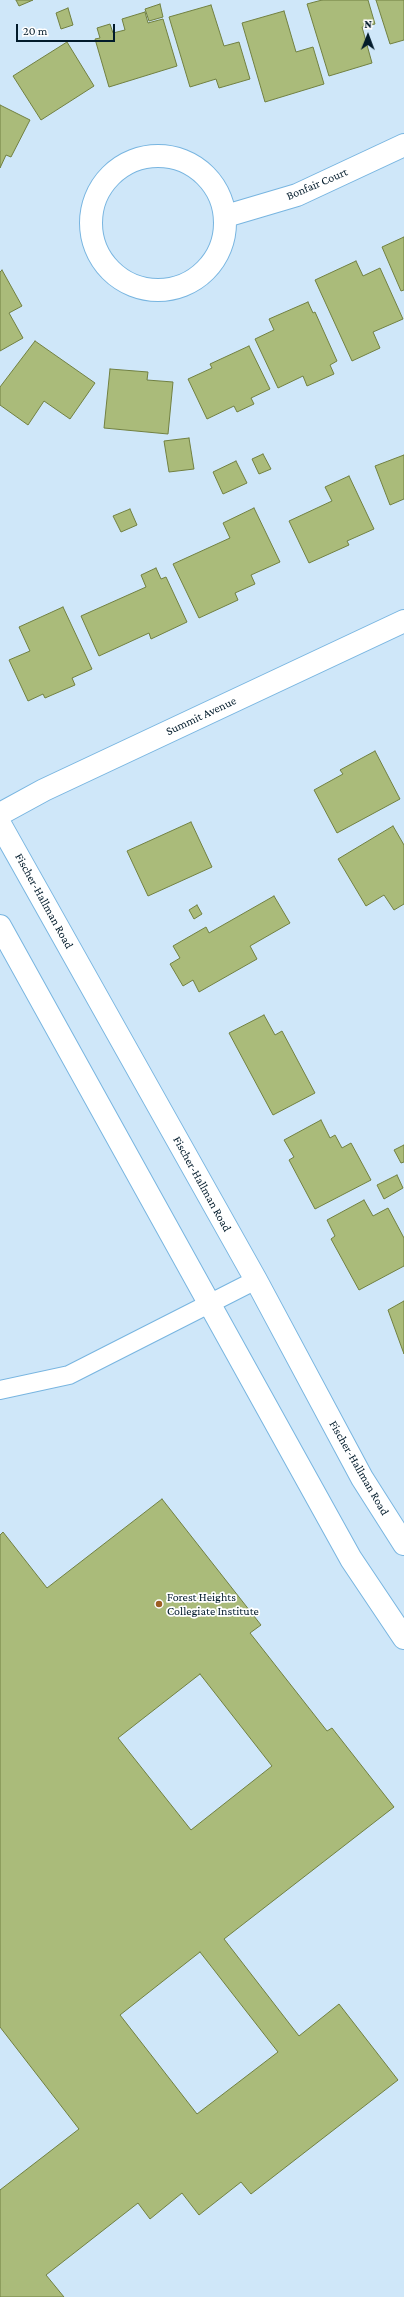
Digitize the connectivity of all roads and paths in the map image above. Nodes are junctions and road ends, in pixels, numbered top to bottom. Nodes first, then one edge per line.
1 (404, 145) edge
2 (226, 216) junction
3 (404, 621) edge
4 (0, 814) edge
5 (0, 824) edge
6 (0, 926) edge
7 (256, 1280) junction
8 (208, 1304) junction
9 (0, 1390) edge
10 (404, 1544) edge
11 (404, 1638) edge

1 - 2 main road, Bonfair Court
2 - 2 main road
3 - 4 main road, Summit Avenue
5 - 7 main road, Fischer-Hallman Road
6 - 8 main road
7 - 8 lane
7 - 10 main road, Fischer-Hallman Road
8 - 9 lane
8 - 11 main road

